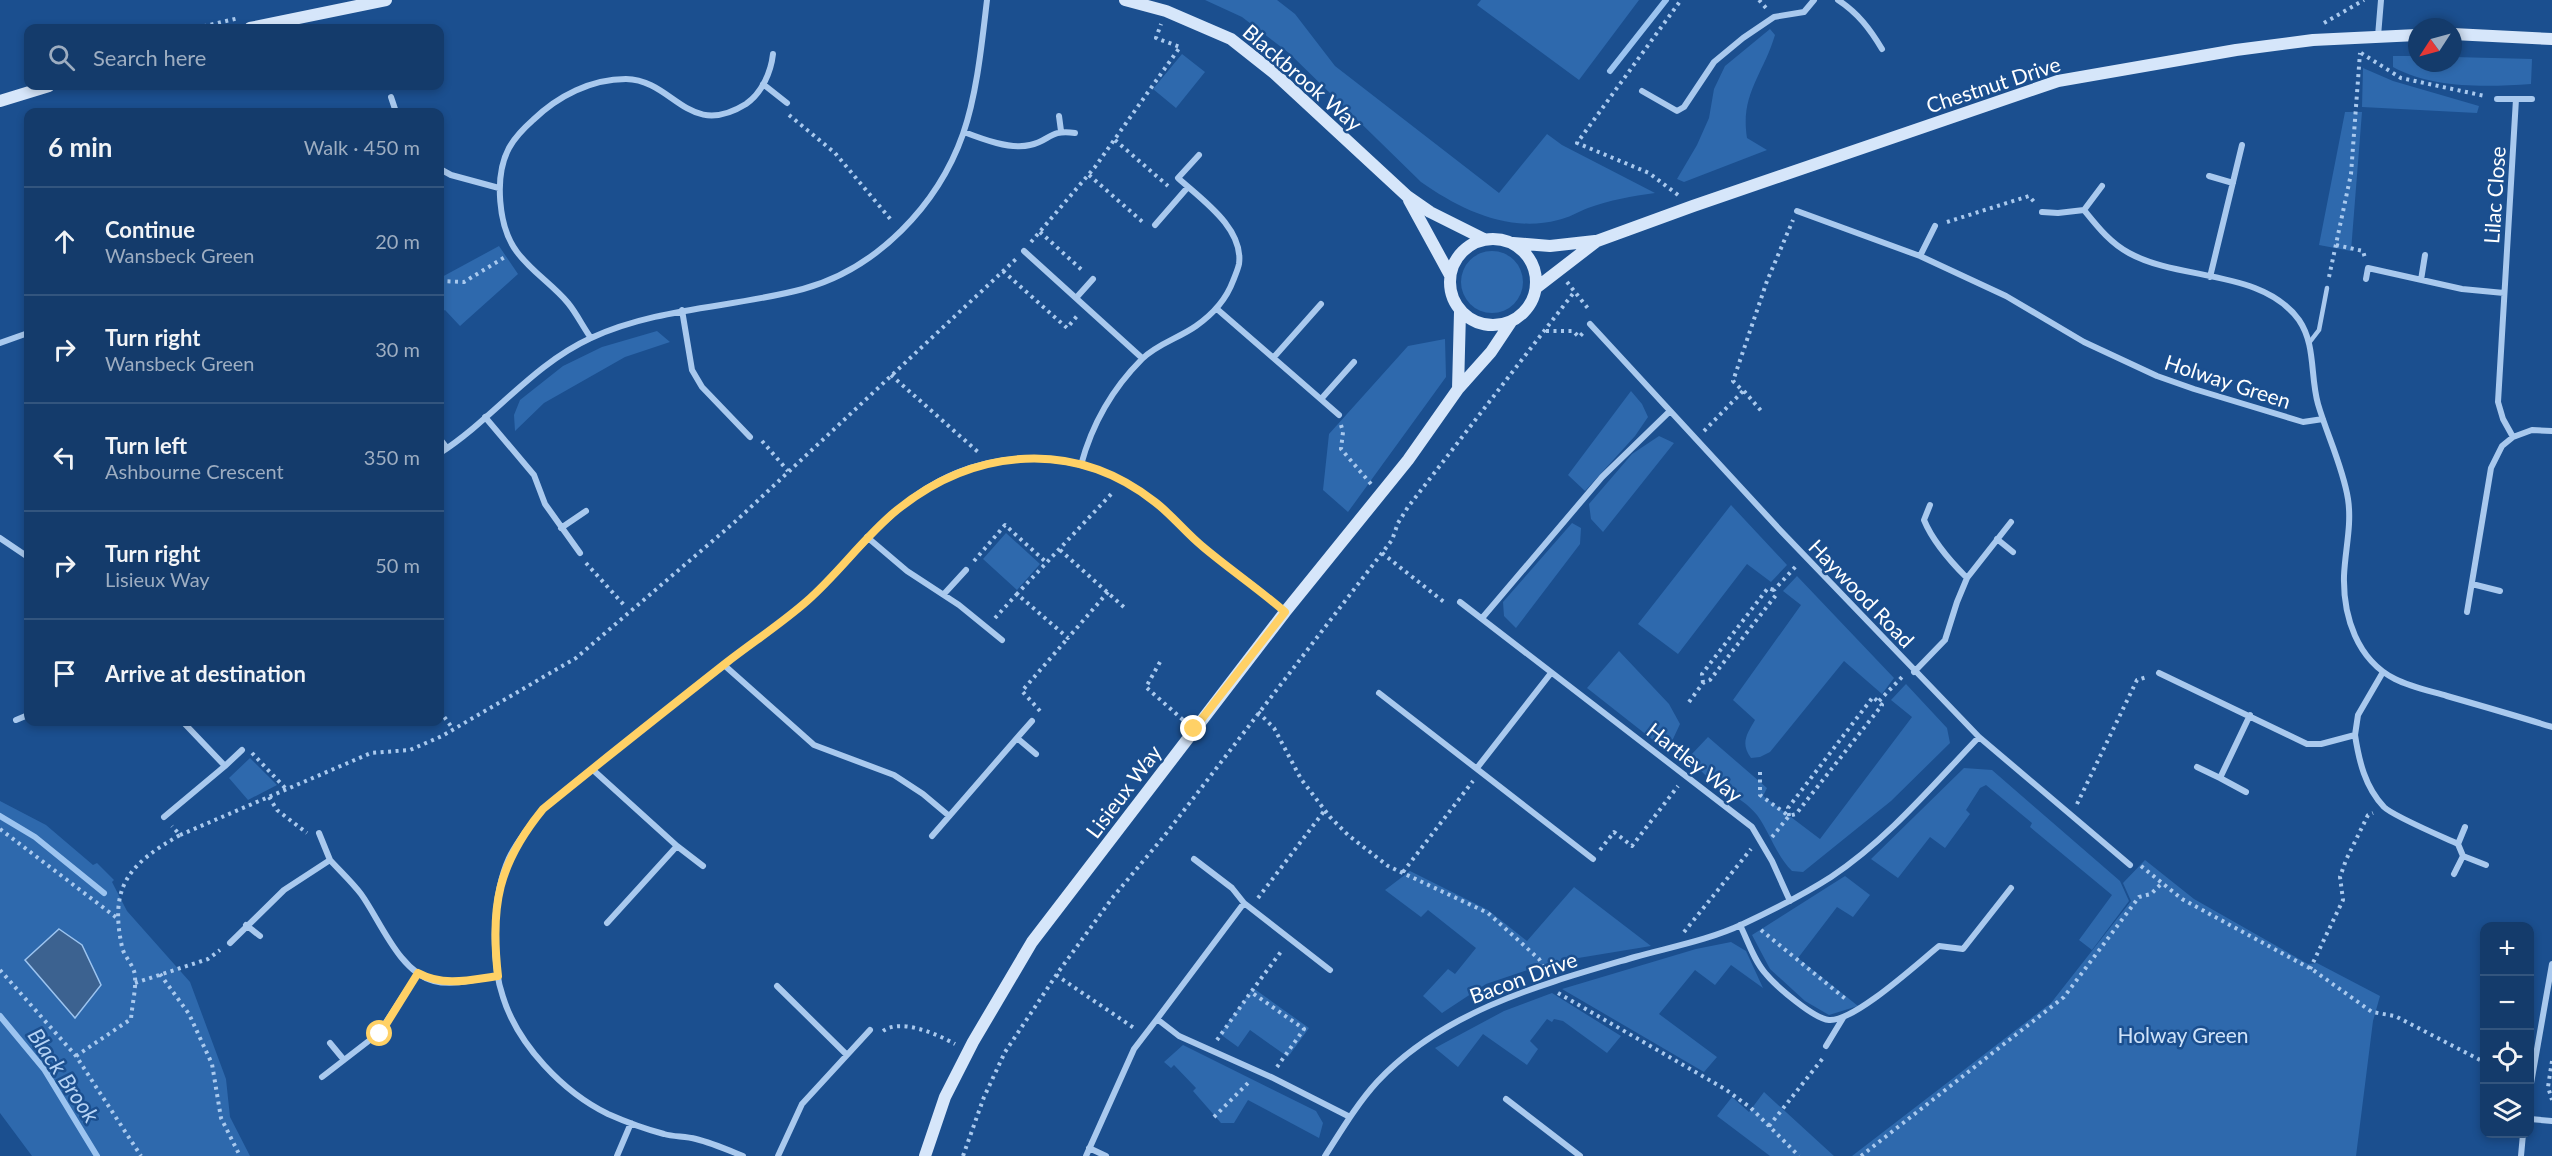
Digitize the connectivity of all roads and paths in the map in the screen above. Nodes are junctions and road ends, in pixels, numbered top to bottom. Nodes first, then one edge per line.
1 (386, 0) edge
2 (987, 0) edge
3 (1125, 0) edge
4 (1681, 0) edge
5 (1814, 0) edge
6 (1838, 0) edge
7 (2381, 0) edge
8 (1166, 11) junction
9 (269, 24) edge
10 (2462, 34) edge
11 (2408, 35) edge
12 (2378, 36) junction
13 (2362, 38) junction
14 (2552, 39) edge
15 (1882, 49) dead end
16 (2360, 53) junction
17 (773, 54) dead end
18 (2349, 54) dead end
19 (763, 84) junction
20 (36, 90) edge
21 (1642, 91) dead end
22 (391, 97) dead end
23 (2497, 99) joint
24 (2516, 99) junction
25 (2532, 99) dead end
26 (0, 101) edge
27 (787, 103) joint
28 (395, 108) edge
29 (1059, 116) dead end
30 (1061, 131) junction
31 (964, 132) junction
32 (1075, 132) dead end
33 (1114, 140) junction
34 (2242, 145) dead end
35 (1199, 154) dead end
36 (444, 171) edge
37 (1089, 175) junction
38 (2209, 176) dead end
39 (2233, 183) junction
40 (2102, 186) dead end
41 (1188, 187) junction
42 (499, 188) junction
43 (1407, 196) junction
44 (1179, 197) junction
45 (1693, 206) junction
46 (2084, 210) junction
47 (1797, 212) joint
48 (2042, 212) joint
49 (1155, 225) joint
50 (1935, 226) joint
51 (901, 231) junction
52 (1040, 232) junction
53 (1484, 239) junction
54 (1597, 241) junction
55 (1512, 243) junction
56 (2336, 245) junction
57 (516, 250) junction
58 (1024, 250) junction
59 (2425, 255) dead end
60 (1920, 256) junction
61 (2368, 268) junction
62 (1003, 271) junction
63 (1556, 271) junction
64 (1450, 275) junction
65 (2210, 277) junction
66 (1577, 278) dead end
67 (1093, 279) joint
68 (2366, 279) dead end
69 (2421, 280) junction
70 (444, 281) edge
71 (1570, 286) junction
72 (1536, 288) junction
73 (2327, 288) joint
74 (1575, 291) junction
75 (2504, 293) junction
76 (1076, 298) junction
77 (1321, 304) dead end
78 (1086, 306) junction
79 (1217, 309) junction
80 (682, 310) junction
81 (1460, 312) junction
82 (1511, 322) junction
83 (1591, 325) junction
84 (1545, 331) junction
85 (0, 333) edge
86 (24, 334) edge
87 (591, 338) junction
88 (2, 342) edge
89 (2308, 343) junction
90 (1274, 357) junction
91 (1142, 358) junction
92 (1354, 363) dead end
93 (891, 375) junction
94 (1458, 389) junction
95 (1743, 391) junction
96 (1322, 399) junction
97 (1670, 411) junction
98 (1763, 413) dead end
99 (1339, 415) joint
100 (485, 417) junction
101 (2322, 419) junction
102 (2552, 431) edge
103 (750, 437) joint
104 (2512, 437) junction
105 (1696, 439) junction
106 (444, 444) edge
107 (447, 448) junction
108 (444, 450) edge
109 (990, 462) junction
110 (1082, 465) junction
111 (788, 471) junction
112 (1123, 481) junction
113 (1380, 494) junction
114 (1930, 505) dead end
115 (586, 511) dead end
116 (2011, 522) dead end
117 (561, 528) junction
118 (867, 537) junction
119 (0, 538) edge
120 (1996, 539) junction
121 (1060, 550) junction
122 (2013, 552) dead end
123 (580, 553) joint
124 (1382, 553) junction
125 (24, 554) edge
126 (1805, 557) junction
127 (1047, 563) junction
128 (966, 570) joint
129 (1967, 578) junction
130 (2472, 584) junction
131 (1774, 590) junction
132 (2500, 591) dead end
133 (1108, 592) junction
134 (944, 594) junction
135 (1017, 594) junction
136 (1460, 602) joint
137 (624, 605) dead end
138 (1126, 609) dead end
139 (1285, 612) junction
140 (2467, 612) dead end
141 (1483, 617) junction
142 (987, 627) junction
143 (1068, 638) junction
144 (1002, 640) dead end
145 (1160, 662) dead end
146 (724, 665) junction
147 (1913, 670) junction
148 (2383, 672) junction
149 (1551, 673) junction
150 (2159, 673) joint
151 (1703, 682) junction
152 (1379, 693) dead end
153 (1879, 701) junction
154 (1689, 702) dead end
155 (1258, 712) junction
156 (2250, 716) junction
157 (24, 717) edge
158 (444, 717) edge
159 (16, 720) dead end
160 (1032, 721) joint
161 (187, 726) edge
162 (2552, 727) edge
163 (453, 729) junction
164 (1194, 729) junction
165 (2355, 735) junction
166 (1979, 737) junction
167 (1017, 738) junction
168 (242, 750) joint
169 (1036, 754) dead end
170 (225, 766) junction
171 (2197, 767) dead end
172 (592, 769) junction
173 (1479, 769) junction
174 (1760, 772) dead end
175 (1686, 776) junction
176 (2220, 778) junction
177 (287, 790) junction
178 (2246, 792) dead end
179 (269, 797) junction
180 (2385, 808) junction
181 (1325, 810) junction
182 (948, 815) junction
183 (2070, 815) junction
184 (1790, 816) junction
185 (164, 817) joint
186 (2465, 827) dead end
187 (0, 830) edge
188 (319, 833) joint
189 (180, 835) junction
190 (932, 836) dead end
191 (1759, 839) junction
192 (2458, 844) junction
193 (677, 846) junction
194 (1764, 847) junction
195 (2463, 856) junction
196 (1194, 859) dead end
197 (1593, 859) joint
198 (330, 860) junction
199 (2486, 865) dead end
200 (2130, 866) joint
201 (703, 867) dead end
202 (1403, 872) junction
203 (2454, 874) dead end
204 (2163, 882) junction
205 (2011, 888) dead end
206 (1790, 901) junction
207 (1244, 903) junction
208 (1251, 908) junction
209 (117, 918) junction
210 (1749, 921) junction
211 (607, 923) dead end
212 (246, 925) junction
213 (1740, 925) junction
214 (260, 936) dead end
215 (1290, 939) junction
216 (230, 943) joint
217 (1671, 947) junction
218 (2552, 964) edge
219 (2310, 969) junction
220 (0, 970) edge
221 (1330, 970) dead end
222 (418, 973) junction
223 (160, 974) junction
224 (1056, 975) junction
225 (498, 976) junction
226 (1553, 982) junction
227 (135, 983) junction
228 (777, 986) dead end
229 (1251, 992) junction
230 (1858, 1009) junction
231 (1843, 1018) junction
232 (1157, 1019) junction
233 (870, 1030) joint
234 (1144, 1035) junction
235 (330, 1043) dead end
236 (1826, 1046) joint
237 (1210, 1050) junction
238 (968, 1052) junction
239 (847, 1055) junction
240 (76, 1056) junction
241 (344, 1060) junction
242 (2480, 1060) edge
243 (2552, 1062) edge
244 (1258, 1072) junction
245 (322, 1077) dead end
246 (1271, 1077) junction
247 (2530, 1084) edge
248 (1506, 1099) dead end
249 (2552, 1100) edge
250 (1214, 1117) dead end
251 (1350, 1117) junction
252 (2534, 1120) edge
253 (2552, 1122) edge
254 (631, 1123) junction
255 (1769, 1126) junction
256 (2523, 1138) edge
257 (1089, 1148) junction
258 (141, 1156) edge
259 (240, 1156) edge
260 (617, 1156) edge
261 (743, 1156) edge
262 (778, 1156) edge
263 (925, 1156) edge
264 (963, 1156) edge
265 (1086, 1156) edge
266 (1106, 1156) edge
267 (1325, 1156) edge
268 (1580, 1156) edge
269 (1799, 1156) edge
270 (1861, 1156) edge
271 (2521, 1156) edge

1 - 9 street
2 - 31 street
3 - 8 street, Blackbrook Way
4 - 45 path
5 - 21 street
6 - 15 street
7 - 12 street
8 - 33 path
8 - 43 street, Blackbrook Way
10 - 14 street
11 - 12 street, Chestnut Drive
12 - 13 street, Chestnut Drive
13 - 16 path
13 - 45 street, Chestnut Drive
16 - 18 path
16 - 23 path
16 - 56 path
17 - 19 street
19 - 27 street
19 - 42 street
20 - 26 street
22 - 28 street
23 - 24 street
24 - 25 street
24 - 75 street, Lilac Close
27 - 51 path
29 - 30 street
30 - 31 street
30 - 32 street
31 - 51 street
33 - 37 path
33 - 44 path
34 - 39 street
35 - 41 street
36 - 42 street
37 - 49 path
37 - 52 path
38 - 39 street
39 - 65 street
40 - 46 street
41 - 44 street
41 - 79 street
42 - 57 street
43 - 53 street, Blackbrook Way
43 - 64 street, Blackbrook Way
44 - 49 street
45 - 54 street, Chestnut Drive
46 - 48 street
46 - 65 street
47 - 60 street, Holway Green
47 - 95 path
48 - 50 path
50 - 60 street
51 - 80 street
52 - 58 path
52 - 67 path
53 - 55 street
53 - 64 street
54 - 55 street, Chestnut Drive
54 - 63 street, Chestnut Drive
55 - 72 street
56 - 61 path
56 - 73 path
57 - 70 path
57 - 87 street
58 - 62 path
58 - 76 street
59 - 69 street
60 - 101 street, Holway Green
61 - 68 street
61 - 69 street
62 - 78 path
62 - 93 path
63 - 71 path
63 - 72 street, Chestnut Drive
64 - 81 street
65 - 89 street
66 - 71 path
67 - 76 street
69 - 75 street
71 - 74 path
72 - 82 street
73 - 89 lane
74 - 83 path
74 - 84 path
75 - 104 street, Lilac Close
76 - 78 street
77 - 90 street
78 - 91 street
79 - 90 street
79 - 91 street
80 - 87 street
80 - 103 street
81 - 82 street
81 - 94 street
82 - 94 street, Lisieux Way
83 - 84 path
83 - 97 street, Haywood Road
84 - 124 path
85 - 88 street
86 - 88 street
87 - 100 street
89 - 101 street
90 - 96 street
91 - 110 street
92 - 96 street
93 - 109 path
93 - 111 path
94 - 113 street, Lisieux Way
95 - 98 path
95 - 105 path
96 - 99 street
97 - 105 street, Haywood Road
97 - 141 street
99 - 113 path
100 - 107 street
100 - 117 street
101 - 148 street
102 - 104 street
103 - 111 path
104 - 130 street
105 - 126 street, Haywood Road
106 - 107 street
107 - 108 street
109 - 110 street
109 - 118 street
110 - 112 street
111 - 163 path
112 - 121 path
112 - 139 street
113 - 139 street, Lisieux Way
114 - 129 street
115 - 117 street
116 - 120 street
117 - 123 street
118 - 134 street
118 - 146 street
119 - 125 street
120 - 122 street
120 - 129 street
121 - 127 path
121 - 133 path
123 - 137 path
124 - 136 path
124 - 155 path
126 - 131 path
126 - 147 street, Haywood Road
127 - 128 path
127 - 135 path
128 - 134 street
129 - 147 street
130 - 132 street
130 - 140 street
131 - 151 path
131 - 151 path
133 - 138 path
133 - 143 path
134 - 142 street
135 - 142 path
135 - 143 path
136 - 141 street, Hartley Way
139 - 164 street, Lisieux Way
141 - 149 street, Hartley Way
142 - 144 street
143 - 160 path
145 - 164 path
146 - 172 street
146 - 182 street
147 - 153 path
147 - 166 street, Haywood Road
148 - 162 street
148 - 165 street
149 - 173 street
149 - 175 street, Hartley Way
150 - 156 street
150 - 183 path
151 - 154 path
152 - 173 street
153 - 184 path
153 - 184 path
155 - 181 path
155 - 224 path
156 - 165 street
156 - 176 street
157 - 159 street
158 - 163 path
160 - 167 street
161 - 170 street
163 - 177 path
164 - 238 street, Lisieux Way
165 - 180 street
166 - 183 street, Haywood Road
166 - 206 street, Bacon Drive
167 - 169 street
167 - 182 street
168 - 170 street
168 - 177 path
170 - 185 street
171 - 176 street
172 - 193 street
172 - 225 street
173 - 197 street
173 - 202 path
174 - 184 path
175 - 191 street, Hartley Way
175 - 197 path
176 - 178 street
177 - 179 path
179 - 188 path
179 - 189 path
180 - 192 street
180 - 219 path
181 - 202 path
181 - 208 path
182 - 190 street
183 - 200 street, Haywood Road
184 - 194 path
185 - 189 path
186 - 192 street
187 - 209 path
188 - 198 street
189 - 209 path
191 - 194 street, Hartley Way
191 - 217 path
192 - 195 street
193 - 201 street
193 - 211 street
194 - 206 street, Hartley Way
195 - 199 street
195 - 203 street
196 - 207 street
198 - 212 street
198 - 222 street
200 - 204 path
202 - 226 path
204 - 219 path
204 - 270 path
205 - 230 street
206 - 210 street, Bacon Drive
207 - 208 street
207 - 232 street
208 - 215 street
209 - 227 path
210 - 213 street, Bacon Drive
210 - 230 path
212 - 214 street
212 - 216 street
213 - 217 street, Bacon Drive
213 - 231 street
215 - 221 street
215 - 229 path
216 - 223 path
217 - 226 street, Bacon Drive
218 - 247 street
219 - 242 path
220 - 240 path
222 - 225 street
222 - 241 street
223 - 227 path
223 - 259 path
224 - 234 path
224 - 264 path
225 - 254 street
226 - 251 street, Bacon Drive
226 - 255 path
227 - 240 path
228 - 239 street
229 - 237 path
229 - 246 path
230 - 231 street
231 - 236 street
232 - 234 street
232 - 237 street
233 - 238 path
233 - 239 street
234 - 257 street
235 - 241 street
236 - 255 path
237 - 244 street
238 - 263 street, Lisieux Way
239 - 262 street
240 - 258 path
241 - 245 street
243 - 249 path
244 - 246 street
244 - 250 path
246 - 251 street
248 - 268 street
251 - 267 street, Bacon Drive
252 - 253 street
254 - 260 street
254 - 261 street
255 - 269 path
256 - 271 street
257 - 265 street
257 - 266 street

